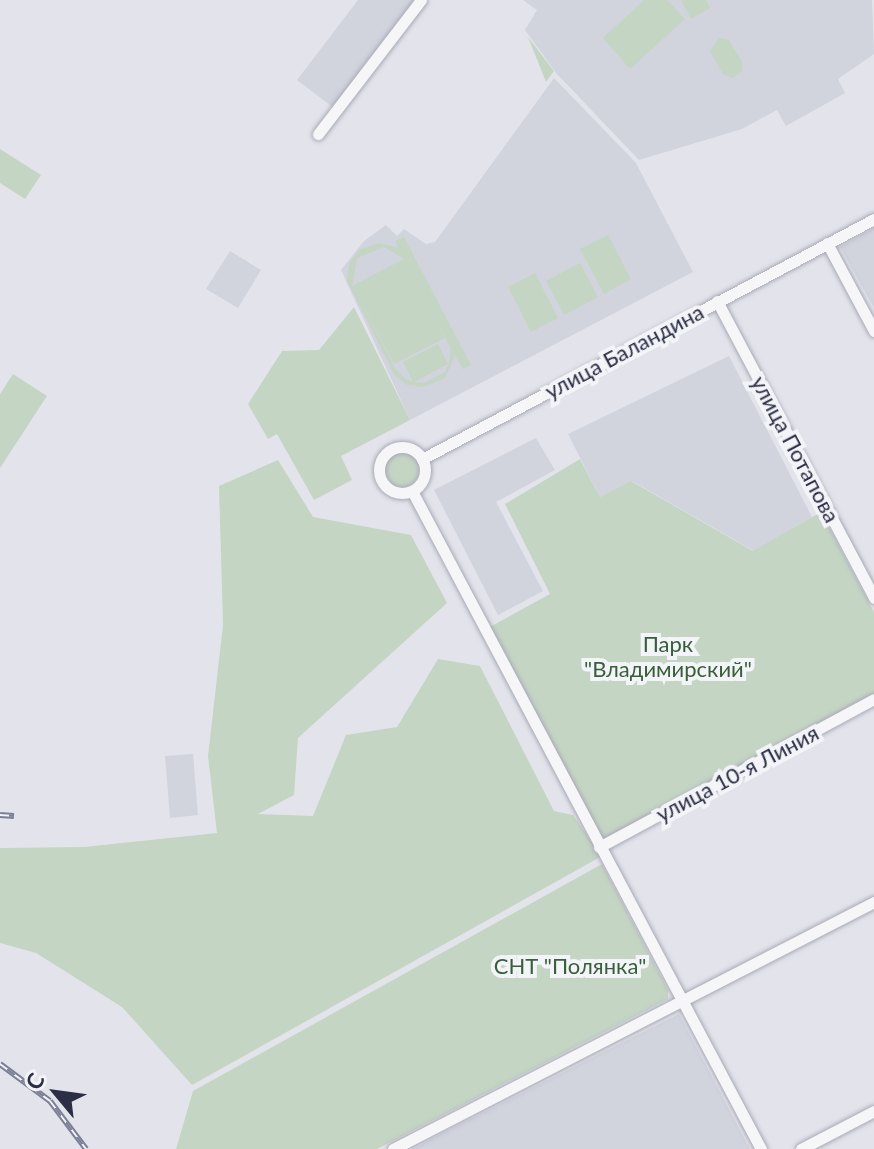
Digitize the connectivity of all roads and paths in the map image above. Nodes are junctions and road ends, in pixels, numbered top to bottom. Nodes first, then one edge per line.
1 (421, 0) edge
2 (318, 134) dead end
3 (874, 219) edge
4 (827, 243) junction
5 (717, 301) junction
6 (874, 331) edge
7 (422, 459) junction
8 (412, 491) junction
9 (874, 598) edge
10 (874, 699) edge
11 (599, 847) junction
12 (874, 902) edge
13 (682, 1001) junction
14 (874, 1111) edge
15 (393, 1149) edge
16 (761, 1149) edge
17 (801, 1149) edge

1 - 2 street
3 - 4 street, улица Баландина
4 - 5 street, улица Баландина
4 - 6 street
5 - 7 street, улица Баландина
5 - 9 street, улица Потапова
7 - 8 street
7 - 8 street
8 - 11 street
10 - 11 street, улица 10-я Линия
11 - 13 street
12 - 13 street
13 - 15 street
13 - 16 street
14 - 17 street

